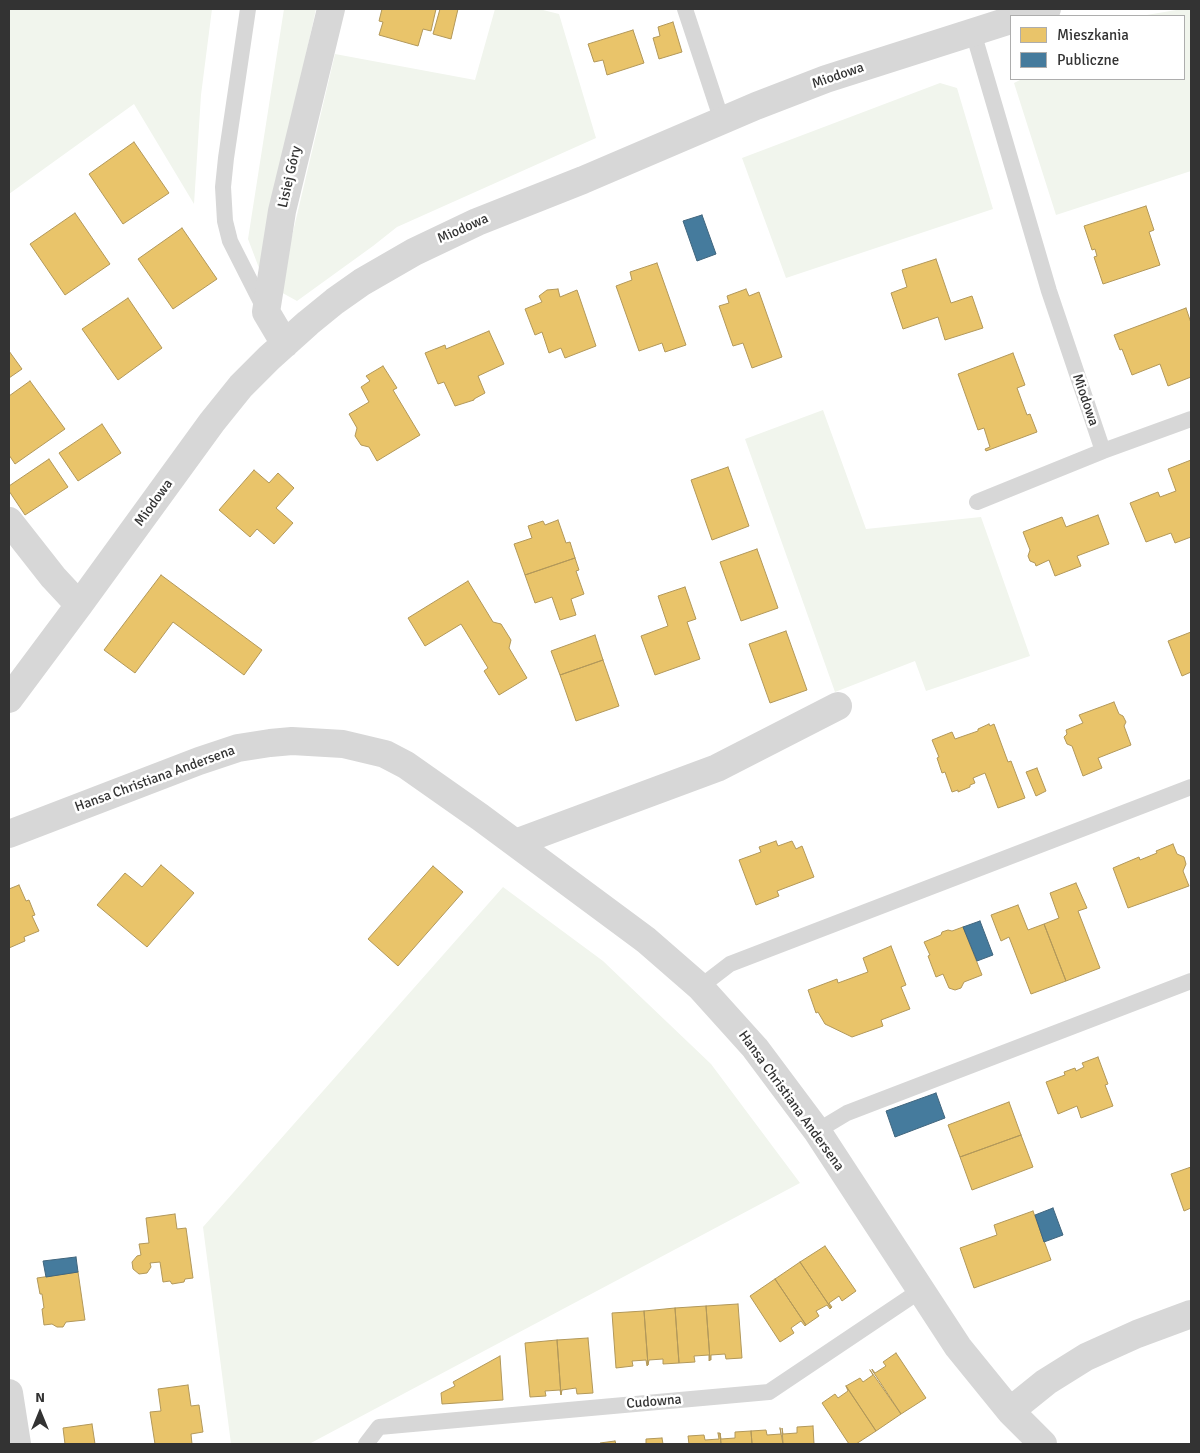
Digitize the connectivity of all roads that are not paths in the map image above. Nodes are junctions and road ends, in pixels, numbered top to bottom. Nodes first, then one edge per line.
1 (248, 9) edge
2 (331, 9) edge
3 (685, 9) edge
4 (1047, 9) edge
5 (1027, 15) edge
6 (1010, 20) edge
7 (973, 32) junction
8 (722, 120) junction
9 (266, 312) junction
10 (284, 344) junction
11 (1191, 419) edge
12 (1103, 452) junction
13 (977, 502) dead end
14 (9, 521) edge
15 (79, 605) junction
16 (9, 699) edge
17 (838, 706) dead end
18 (1191, 787) edge
19 (9, 834) edge
20 (515, 843) junction
21 (1191, 981) edge
22 (700, 987) junction
23 (817, 1131) junction
24 (921, 1290) junction
25 (1191, 1314) edge
26 (9, 1394) edge
27 (1010, 1410) junction
28 (17, 1444) edge
29 (366, 1444) edge
30 (1043, 1444) edge

1 - 9 lane
2 - 9 street, Lisiej Góry
3 - 8 lane
4 - 5 street
6 - 7 street, Miodowa
7 - 8 street, Miodowa
7 - 12 lane, Miodowa
8 - 10 street, Miodowa
9 - 10 street
10 - 15 street, Miodowa
11 - 12 lane
12 - 13 lane
14 - 15 street
15 - 16 street, Miodowa
17 - 20 street
18 - 22 lane
19 - 20 street, Hansa Christiana Andersena
20 - 22 street, Hansa Christiana Andersena
21 - 23 lane
22 - 23 street, Hansa Christiana Andersena
23 - 24 street, Hansa Christiana Andersena
24 - 27 street, Hansa Christiana Andersena
24 - 29 lane, Cudowna
25 - 27 street
26 - 28 street
27 - 30 street, Hansa Christiana Andersena

